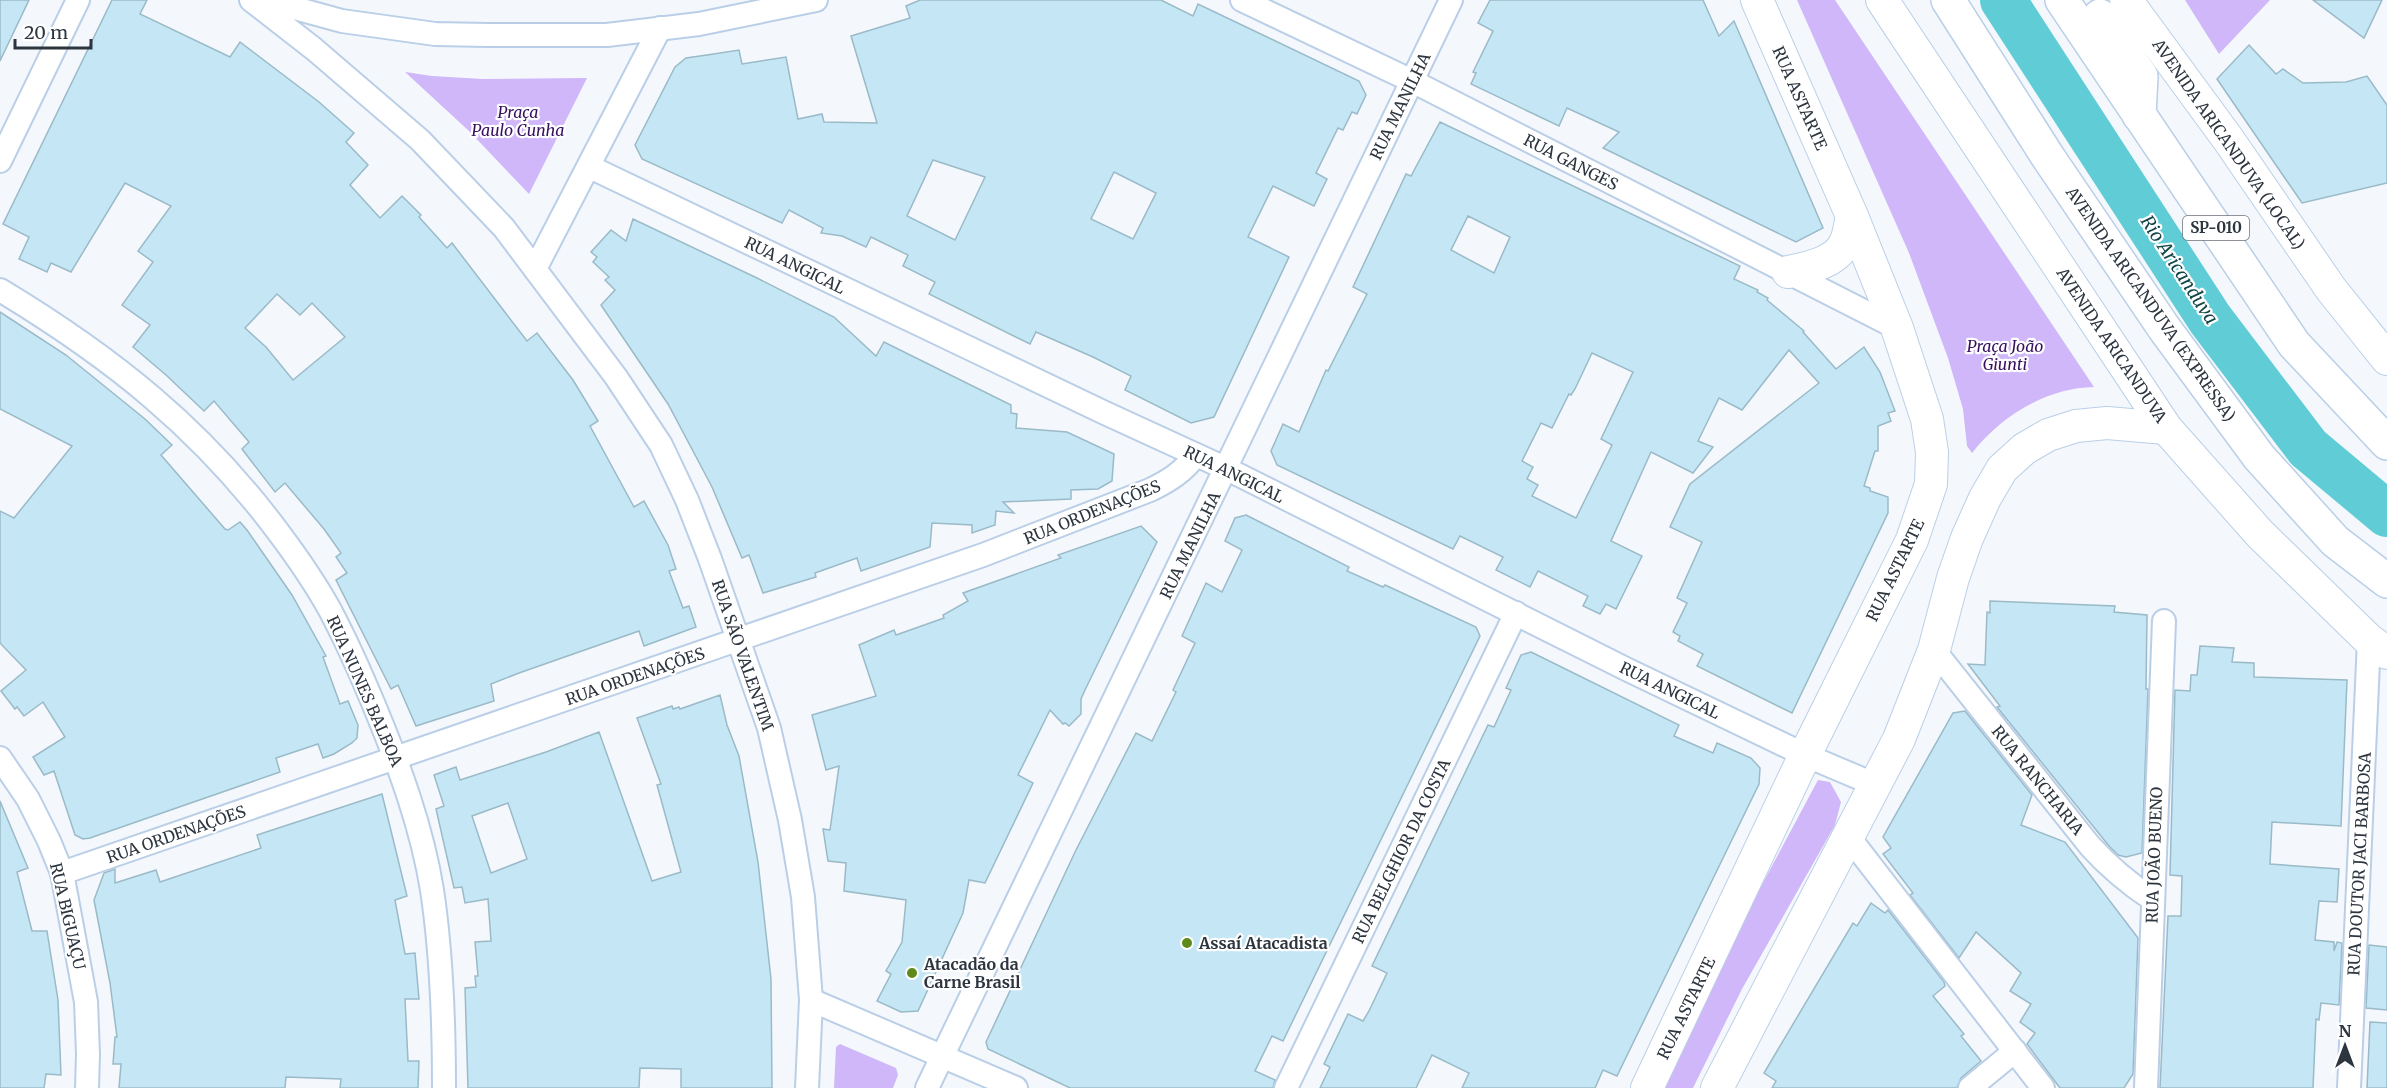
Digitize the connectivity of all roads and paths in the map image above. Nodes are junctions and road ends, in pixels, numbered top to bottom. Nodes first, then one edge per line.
1 (78, 0) edge
2 (251, 0) edge
3 (265, 0) edge
4 (816, 0) edge
5 (1242, 0) edge
6 (1451, 0) edge
7 (1757, 0) edge
8 (1882, 0) edge
9 (1948, 0) edge
10 (2062, 0) edge
11 (2089, 0) edge
12 (2126, 0) edge
13 (660, 28) junction
14 (1412, 81) junction
15 (2139, 116) junction
16 (0, 161) edge
17 (590, 167) junction
18 (1852, 216) junction
19 (535, 269) junction
20 (1788, 272) junction
21 (0, 290) edge
22 (1897, 328) junction
23 (2387, 358) edge
24 (2166, 428) junction
25 (2387, 443) edge
26 (1196, 455) junction
27 (1227, 469) junction
28 (2387, 581) edge
29 (1516, 613) junction
30 (2164, 621) dead end
31 (738, 641) junction
32 (2378, 647) edge
33 (1934, 650) junction
34 (1805, 755) junction
35 (0, 758) edge
36 (396, 759) junction
37 (1876, 785) junction
38 (1848, 836) junction
39 (62, 873) junction
40 (2152, 899) junction
41 (811, 1000) junction
42 (2015, 1051) junction
43 (942, 1057) junction
44 (87, 1088) edge
45 (444, 1088) edge
46 (807, 1088) edge
47 (927, 1088) edge
48 (1016, 1088) edge
49 (1286, 1088) edge
50 (1647, 1088) edge
51 (1717, 1088) edge
52 (1970, 1088) edge
53 (2043, 1088) edge
54 (2146, 1088) edge
55 (2349, 1088) edge

1 - 16 street
2 - 19 street
3 - 13 street
4 - 13 street
5 - 14 street, RUA GANGES
6 - 14 street, RUA MANILHA
7 - 18 main road, RUA ASTARTE
8 - 24 main road, AVENIDA ARICANDUVA
9 - 28 highway, AVENIDA ARICANDUVA (EXPRESSA)
10 - 15 highway, SP-010
11 - 15 highway
12 - 23 main road, AVENIDA ARICANDUVA (LOCAL)
13 - 17 street
14 - 20 street, RUA GANGES
14 - 27 street, RUA MANILHA
15 - 25 highway, SP-010
17 - 19 street
17 - 26 street, RUA ANGICAL
18 - 20 main road
18 - 22 main road, RUA ASTARTE
19 - 31 street, RUA SÃO VALENTIM
20 - 22 street, RUA GANGES
21 - 36 street, RUA NUNES BALBOA
22 - 34 main road, RUA ASTARTE
24 - 32 main road, AVENIDA ARICANDUVA
24 - 33 main road
26 - 27 street, RUA ANGICAL
26 - 31 street, RUA ORDENAÇÕES
27 - 29 street, RUA ANGICAL
27 - 43 street, RUA MANILHA
29 - 34 street, RUA ANGICAL
29 - 49 street, RUA BELGHIOR DA COSTA
30 - 40 street, RUA JOÃO BUENO
31 - 36 street, RUA ORDENAÇÕES
31 - 41 street, RUA SÃO VALENTIM
32 - 55 street, RUA DOUTOR JACI BARBOSA
33 - 37 main road
33 - 40 street, RUA RANCHARIA
34 - 37 street, RUA ANGICAL
34 - 50 main road, RUA ASTARTE
35 - 39 street, RUA BIGUAÇU
36 - 39 street, RUA ORDENAÇÕES
36 - 45 street, RUA NUNES BALBOA
37 - 38 main road
38 - 42 street
38 - 51 main road
39 - 44 street, RUA BIGUAÇU
40 - 54 street, RUA JOÃO BUENO
41 - 43 street
41 - 46 street, RUA SÃO VALENTIM
42 - 52 street
42 - 53 street
43 - 47 street, RUA MANILHA
43 - 48 street

